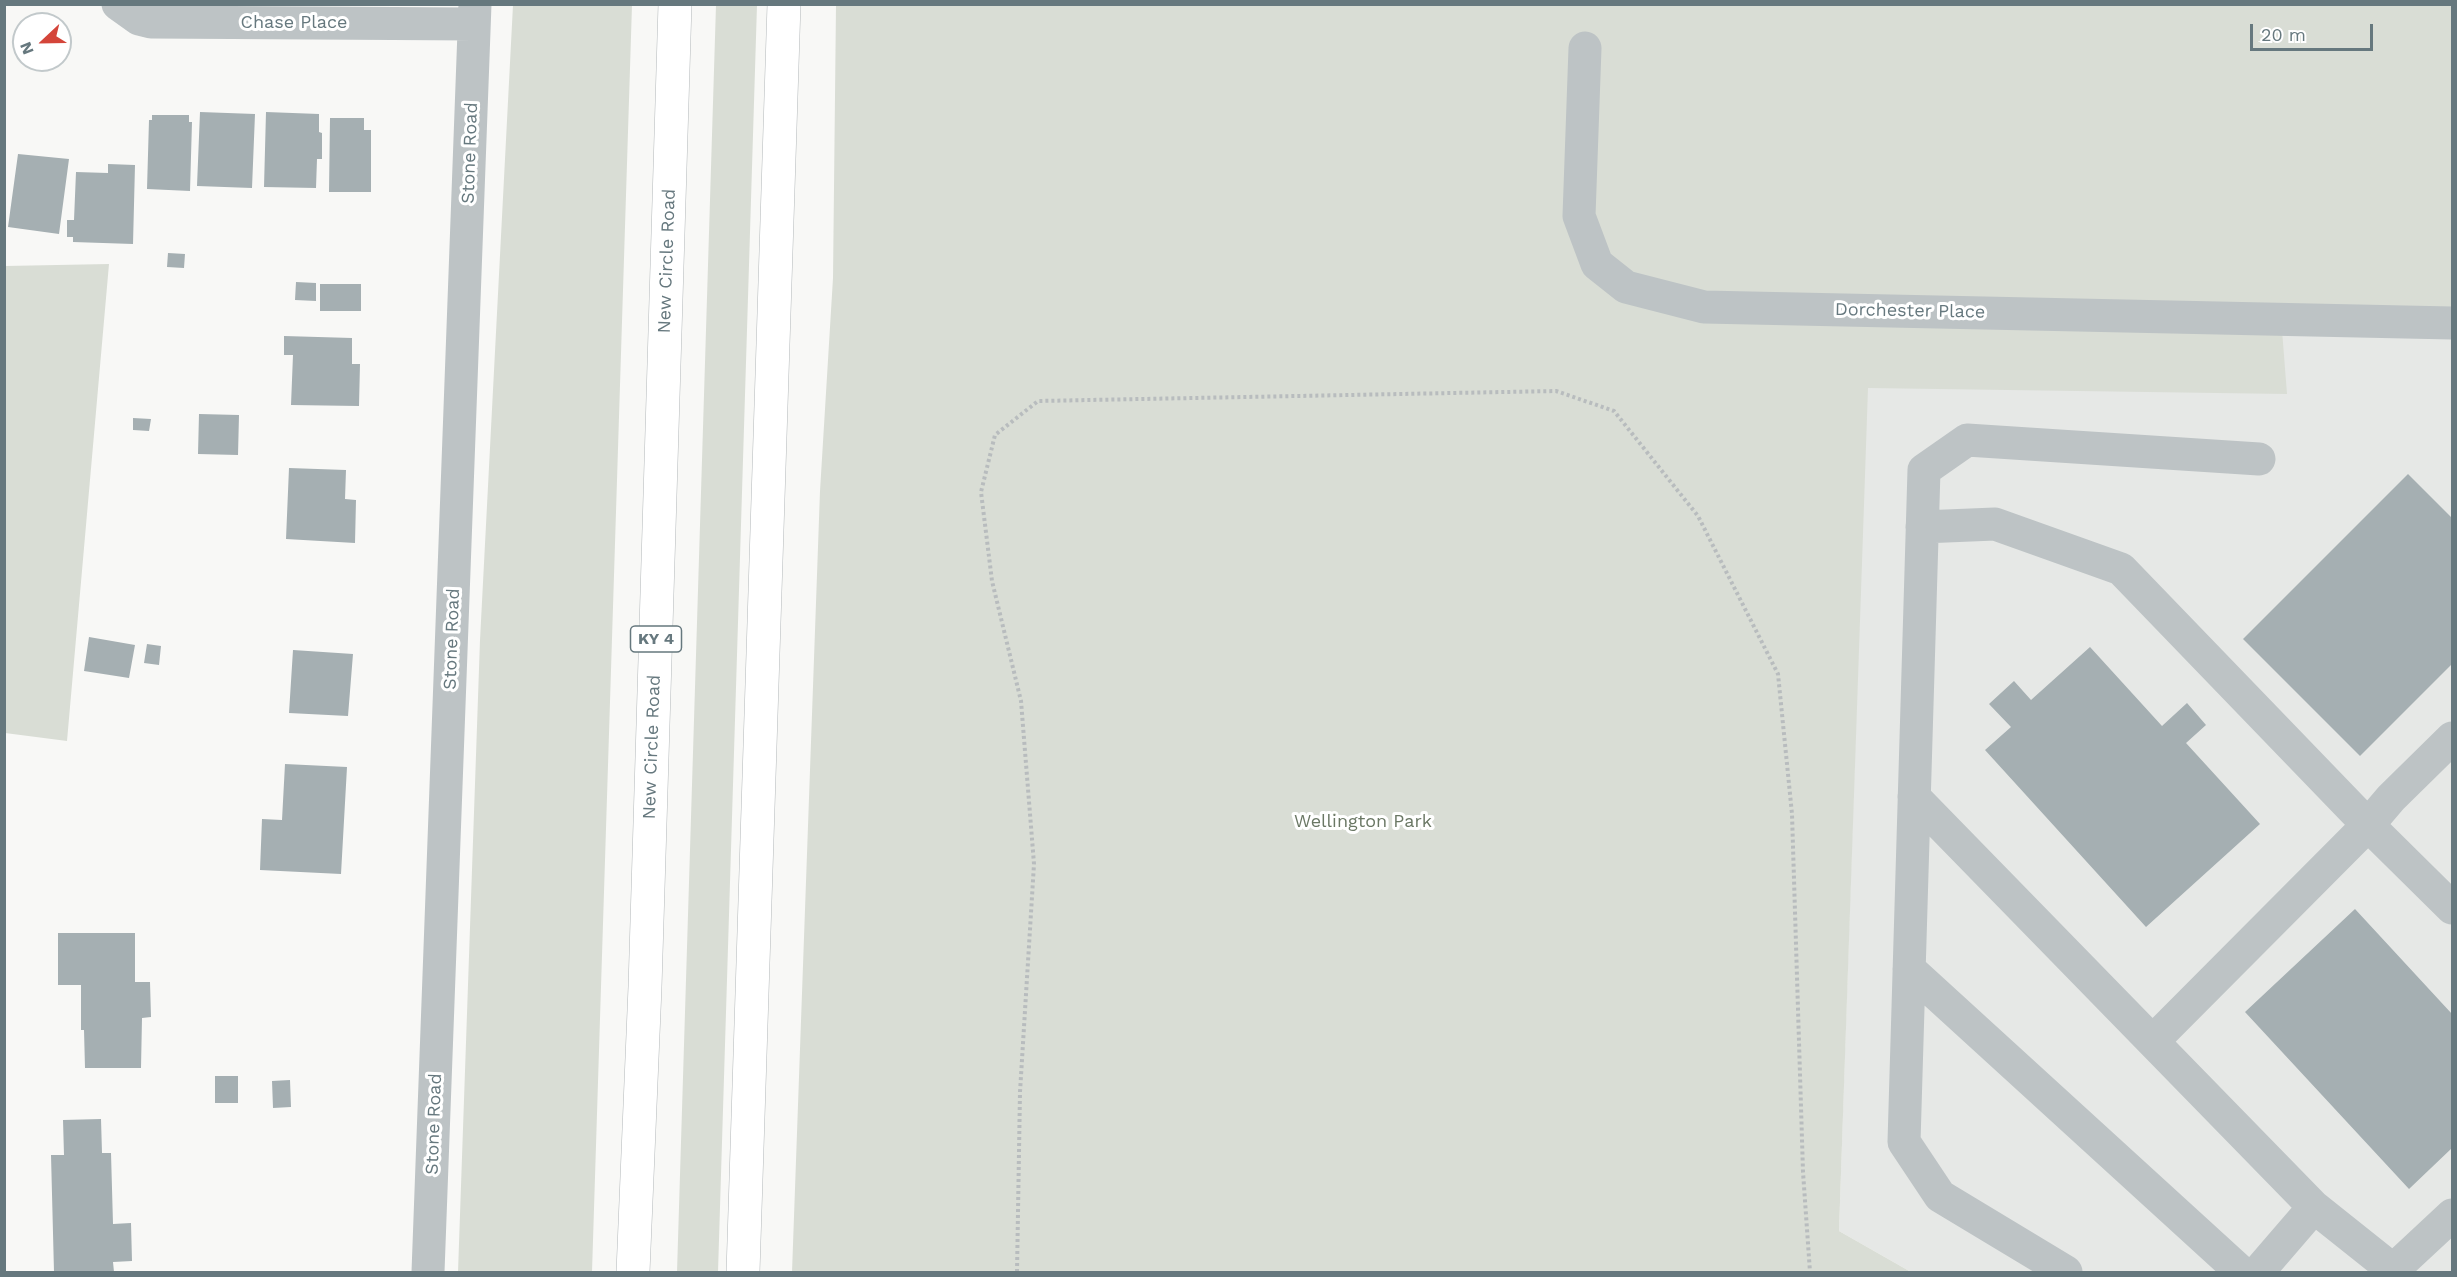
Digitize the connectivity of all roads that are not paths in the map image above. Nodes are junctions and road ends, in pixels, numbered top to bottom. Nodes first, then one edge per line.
1 (118, 4) edge
2 (675, 4) edge
3 (784, 4) edge
4 (475, 14) edge
5 (1585, 48) dead end
6 (2452, 323) edge
7 (2259, 459) dead end
8 (1922, 527) junction
9 (2452, 738) edge
10 (1914, 797) junction
11 (2368, 825) junction
12 (2452, 908) edge
13 (1909, 969) junction
14 (2153, 1041) junction
15 (2314, 1207) junction
16 (2452, 1215) edge
17 (2394, 1271) edge
18 (428, 1272) edge
19 (633, 1272) edge
20 (743, 1272) edge
21 (2066, 1272) edge
22 (2241, 1272) edge
23 (2258, 1272) edge

1 - 4 street, Chase Place
2 - 19 highway, New Circle Road / KY 4
3 - 20 highway
4 - 18 street, Stone Road
5 - 6 street, Dorchester Place
7 - 8 street
8 - 10 street
8 - 11 street
9 - 11 street
10 - 13 street
10 - 14 street
11 - 12 street
11 - 14 street
13 - 21 street
13 - 22 street
14 - 15 street
15 - 17 street
15 - 23 street
16 - 17 street

